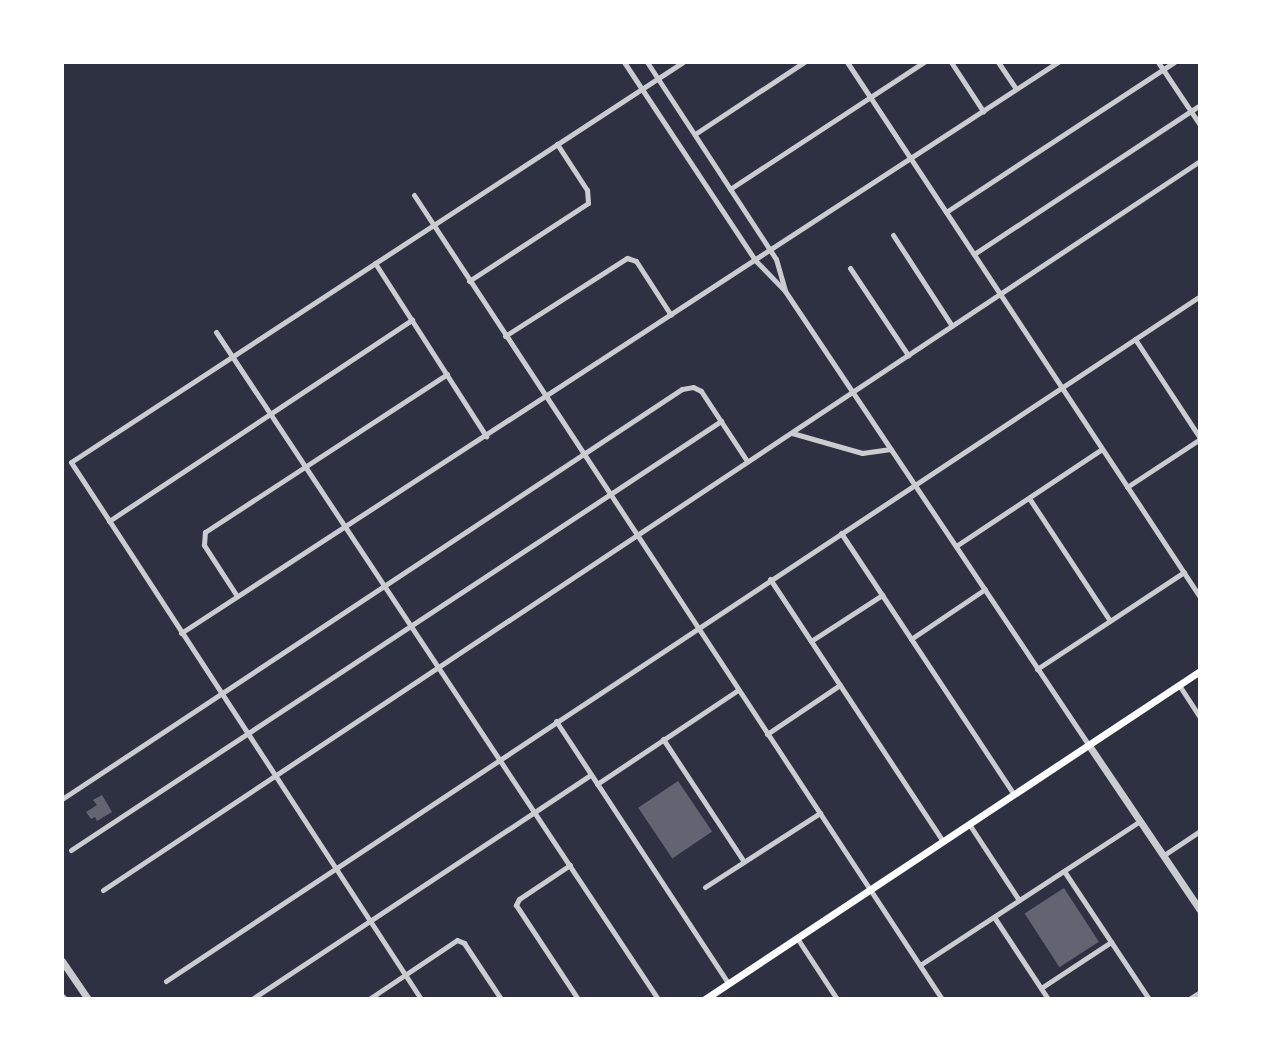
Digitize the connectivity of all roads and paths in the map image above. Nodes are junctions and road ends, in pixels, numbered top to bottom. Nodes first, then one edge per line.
1 (624, 62) edge
2 (647, 62) edge
3 (683, 62) edge
4 (804, 62) edge
5 (847, 62) edge
6 (924, 62) edge
7 (951, 62) edge
8 (998, 62) edge
9 (1058, 62) edge
10 (1158, 62) edge
11 (1174, 62) edge
12 (1163, 69) junction
13 (658, 79) junction
14 (642, 89) junction
15 (1016, 89) junction
16 (870, 97) junction
17 (1200, 105) edge
18 (983, 111) junction
19 (1191, 111) junction
20 (1200, 125) edge
21 (695, 134) junction
22 (557, 144) junction
23 (911, 158) junction
24 (1200, 161) edge
25 (730, 189) junction
26 (414, 195) dead end
27 (946, 212) junction
28 (434, 225) junction
29 (893, 235) dead end
30 (771, 250) junction
31 (974, 254) junction
32 (755, 260) junction
33 (375, 263) junction
34 (850, 268) dead end
35 (469, 281) junction
36 (785, 291) junction
37 (1000, 294) junction
38 (1200, 296) edge
39 (671, 315) junction
40 (412, 320) junction
41 (952, 326) junction
42 (216, 332) dead end
43 (505, 336) junction
44 (1135, 339) junction
45 (908, 355) junction
46 (233, 356) junction
47 (447, 374) junction
48 (1062, 387) junction
49 (853, 391) junction
50 (545, 397) junction
51 (271, 413) junction
52 (721, 421) junction
53 (791, 433) junction
54 (486, 436) junction
55 (1200, 438) edge
56 (892, 449) junction
57 (1102, 449) junction
58 (583, 455) junction
59 (747, 461) junction
60 (306, 466) junction
61 (915, 484) junction
62 (1127, 487) junction
63 (609, 495) junction
64 (1029, 498) junction
65 (109, 521) junction
66 (346, 527) junction
67 (841, 533) junction
68 (636, 535) junction
69 (956, 546) junction
70 (1184, 572) junction
71 (770, 579) junction
72 (385, 586) junction
73 (985, 589) junction
74 (882, 595) junction
75 (237, 596) junction
76 (1200, 597) edge
77 (1110, 621) junction
78 (411, 626) junction
79 (697, 627) junction
80 (181, 633) junction
81 (911, 639) junction
82 (811, 641) junction
83 (438, 667) junction
84 (1037, 669) junction
85 (1200, 671) edge
86 (840, 685) junction
87 (1179, 685) junction
88 (738, 690) junction
89 (221, 694) junction
90 (1200, 717) edge
91 (556, 721) junction
92 (248, 734) junction
93 (767, 734) junction
94 (663, 739) junction
95 (1088, 744) junction
96 (499, 759) junction
97 (275, 775) junction
98 (591, 775) junction
99 (597, 784) junction
100 (1014, 794) junction
101 (62, 799) edge
102 (535, 813) junction
103 (820, 813) junction
104 (1141, 820) junction
105 (969, 824) junction
106 (1200, 831) edge
107 (943, 841) junction
108 (71, 850) dead end
109 (1164, 855) junction
110 (744, 862) junction
111 (570, 865) junction
112 (335, 868) junction
113 (1064, 871) junction
114 (705, 887) dead end
115 (103, 890) dead end
116 (870, 890) junction
117 (1019, 900) junction
118 (1200, 910) edge
119 (994, 917) junction
120 (370, 921) junction
121 (797, 938) junction
122 (1111, 942) junction
123 (62, 961) edge
124 (920, 965) junction
125 (405, 974) junction
126 (166, 981) dead end
127 (728, 983) junction
128 (1041, 988) junction
129 (1200, 992) edge
130 (88, 999) edge
131 (252, 999) edge
132 (369, 999) edge
133 (421, 999) edge
134 (501, 999) edge
135 (578, 999) edge
136 (658, 999) edge
137 (705, 999) edge
138 (837, 999) edge
139 (942, 999) edge
140 (1048, 999) edge
141 (1149, 999) edge
142 (1189, 999) edge

1 - 14 street
2 - 13 street
3 - 13 street
4 - 21 street
5 - 16 street
6 - 16 street
7 - 18 street
8 - 15 street
9 - 15 street
10 - 12 street
11 - 12 street
12 - 19 street
12 - 27 street
13 - 14 street
13 - 21 street
14 - 22 street
14 - 32 street
15 - 18 street
16 - 23 street
16 - 25 street
17 - 19 street
18 - 23 street
19 - 20 street
19 - 31 street
21 - 25 street
22 - 28 street
22 - 35 street
23 - 27 street
23 - 30 street
24 - 37 street
25 - 30 street
26 - 28 street
27 - 31 street
28 - 33 street
28 - 35 street
29 - 41 street
30 - 32 street
30 - 36 street
31 - 37 street
32 - 36 street
32 - 39 street
33 - 40 street
33 - 46 street
34 - 45 street
35 - 43 street
36 - 49 street
37 - 41 street
37 - 48 street
38 - 44 street
39 - 43 street
39 - 50 street
40 - 47 street
40 - 51 street
41 - 45 street
42 - 46 street
43 - 50 street
44 - 48 street
44 - 55 street
45 - 49 street
46 - 51 street
46 - 65 street
47 - 54 street
47 - 60 street
48 - 57 street
48 - 61 street
49 - 53 street
49 - 56 street
50 - 54 street
50 - 58 street
51 - 60 street
51 - 65 street
52 - 58 street
52 - 59 street
52 - 63 street
53 - 56 street
53 - 59 street
54 - 66 street
55 - 62 street
56 - 61 street
57 - 62 street
57 - 64 street
58 - 63 street
58 - 72 street
59 - 68 street
60 - 66 street
60 - 75 street
61 - 67 street
61 - 69 street
62 - 70 street
63 - 68 street
63 - 78 street
64 - 69 street
64 - 77 street
65 - 80 street
66 - 72 street
66 - 75 street
67 - 71 street
67 - 74 street
68 - 79 street
68 - 83 street
69 - 73 street
70 - 76 street
70 - 77 street
71 - 79 street
71 - 82 street
72 - 78 street
72 - 89 street
73 - 81 street
73 - 84 street
74 - 81 street
74 - 82 street
75 - 80 street
77 - 84 street
78 - 83 street
78 - 92 street
79 - 88 street
79 - 91 street
80 - 89 street
81 - 100 street
82 - 86 street
83 - 96 street
83 - 97 street
84 - 95 street
85 - 87 main road
86 - 93 street
86 - 107 street
87 - 90 street
87 - 95 main road
88 - 93 street
88 - 94 street
89 - 92 street
89 - 101 street
91 - 96 street
91 - 98 street
92 - 97 street
92 - 108 street
93 - 103 street
94 - 99 street
94 - 110 street
95 - 100 main road
95 - 104 street
96 - 102 street
96 - 112 street
97 - 112 street
97 - 115 street
98 - 99 street
98 - 102 street
99 - 127 street
100 - 105 main road
102 - 111 street
102 - 120 street
103 - 110 street
103 - 116 street
104 - 109 street
104 - 113 street
105 - 107 main road
105 - 117 street
106 - 109 street
107 - 116 main road
109 - 118 street
110 - 114 street
111 - 135 street
111 - 136 street
112 - 120 street
112 - 126 street
113 - 117 street
113 - 122 street
116 - 121 main road
116 - 124 street
117 - 119 street
119 - 124 street
119 - 128 street
120 - 125 street
120 - 131 street
121 - 127 main road
121 - 138 street
122 - 128 street
122 - 141 street
123 - 130 street
124 - 139 street
125 - 132 street
125 - 133 street
125 - 134 street
127 - 137 main road
128 - 140 street
129 - 142 street

